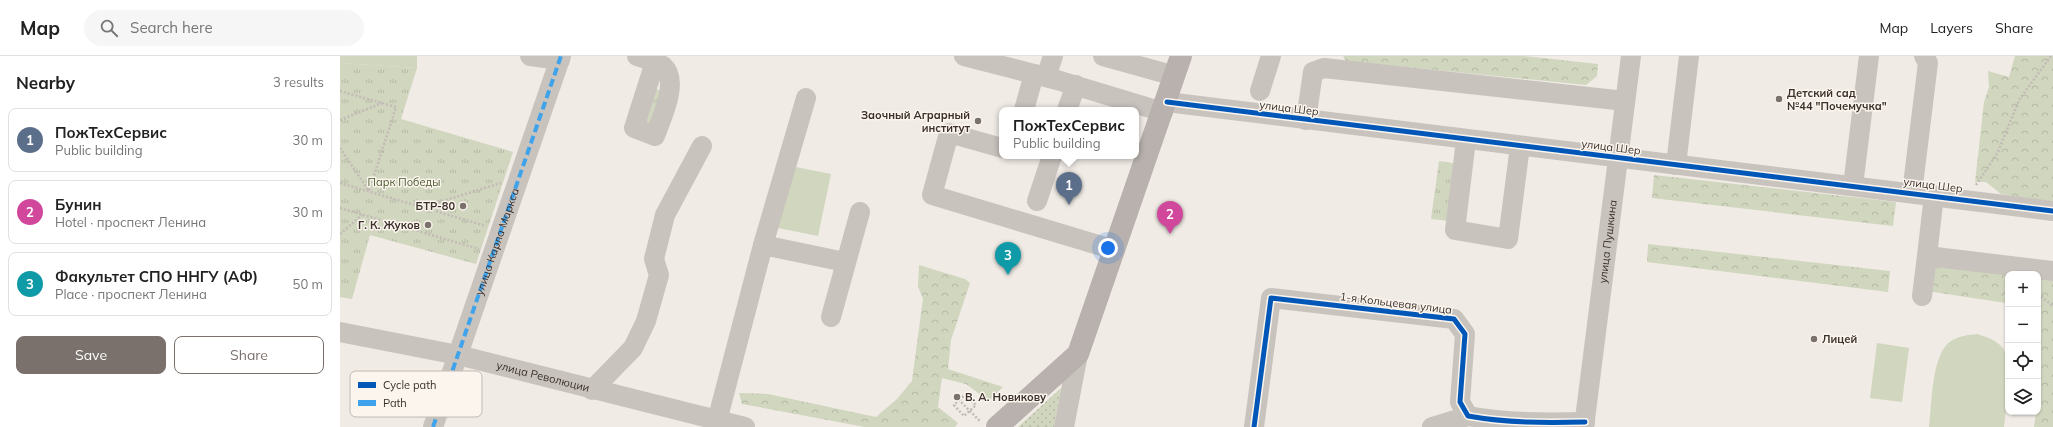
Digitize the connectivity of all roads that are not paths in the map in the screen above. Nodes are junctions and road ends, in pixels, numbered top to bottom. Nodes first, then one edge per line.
1 (530, 56) edge
2 (964, 56) edge
3 (1053, 56) edge
4 (1103, 56) edge
5 (1181, 56) edge
6 (1271, 56) edge
7 (1631, 56) edge
8 (1689, 56) edge
9 (1869, 56) edge
10 (560, 58) edge
11 (1930, 58) edge
12 (1040, 76) junction
13 (1175, 76) junction
14 (1076, 86) junction
15 (1260, 91) dead end
16 (806, 98) dead end
17 (1625, 101) junction
18 (1025, 107) edge
19 (1068, 107) edge
20 (1165, 107) junction
21 (1306, 120) junction
22 (1466, 140) junction
23 (702, 146) dead end
24 (1520, 146) junction
25 (999, 147) edge
26 (1618, 158) junction
27 (1051, 159) edge
28 (1676, 165) junction
29 (1853, 186) junction
30 (1912, 193) junction
31 (1934, 195) junction
32 (1037, 201) dead end
33 (2053, 211) edge
34 (860, 212) dead end
35 (763, 245) junction
36 (1115, 250) junction
37 (1927, 256) junction
38 (845, 262) junction
39 (2053, 271) edge
40 (1922, 296) dead end
41 (831, 317) dead end
42 (340, 332) edge
43 (1078, 354) junction
44 (458, 355) junction
45 (452, 371) edge
46 (592, 390) junction
47 (1468, 416) junction
48 (436, 417) edge
49 (717, 421) junction
50 (989, 424) edge
51 (1585, 424) edge
52 (433, 427) edge
53 (745, 427) edge
54 (1064, 427) edge
55 (1254, 427) edge
56 (1432, 427) edge

1 - 10 street
2 - 12 street, улица Шер
3 - 12 street
4 - 13 street
5 - 13 main road
6 - 15 street
7 - 17 street, улица Пушкина
8 - 28 street
9 - 29 street
10 - 44 street, улица Карла Маркса
11 - 30 street
12 - 14 street, улица Шер
12 - 18 street
13 - 20 main road
14 - 19 street
14 - 20 street, улица Шер
16 - 35 street
17 - 21 street
17 - 26 street, улица Пушкина
20 - 21 street, улица Шер
20 - 36 main road
21 - 22 street, улица Шер
22 - 24 street, улица Шер
22 - 24 street
23 - 46 street
24 - 26 street, улица Шер
25 - 36 street
26 - 28 street, улица Шер
26 - 51 street, улица Пушкина
27 - 32 street
28 - 29 street, улица Шер
29 - 30 street, улица Шер
30 - 31 street, улица Шер
31 - 33 street, улица Шер
31 - 37 street
34 - 38 street
35 - 38 street
35 - 49 street
36 - 43 main road
37 - 39 street
37 - 40 street
38 - 41 street
42 - 44 street, улица Революции
43 - 50 main road
43 - 54 street
44 - 45 street, улица Карла Маркса
44 - 46 street, улица Революции
46 - 49 street, улица Революции
47 - 51 street
47 - 55 street, 1-я Кольцевая улица
47 - 56 street
48 - 52 street, улица Карла Маркса
49 - 53 street, улица Революции

